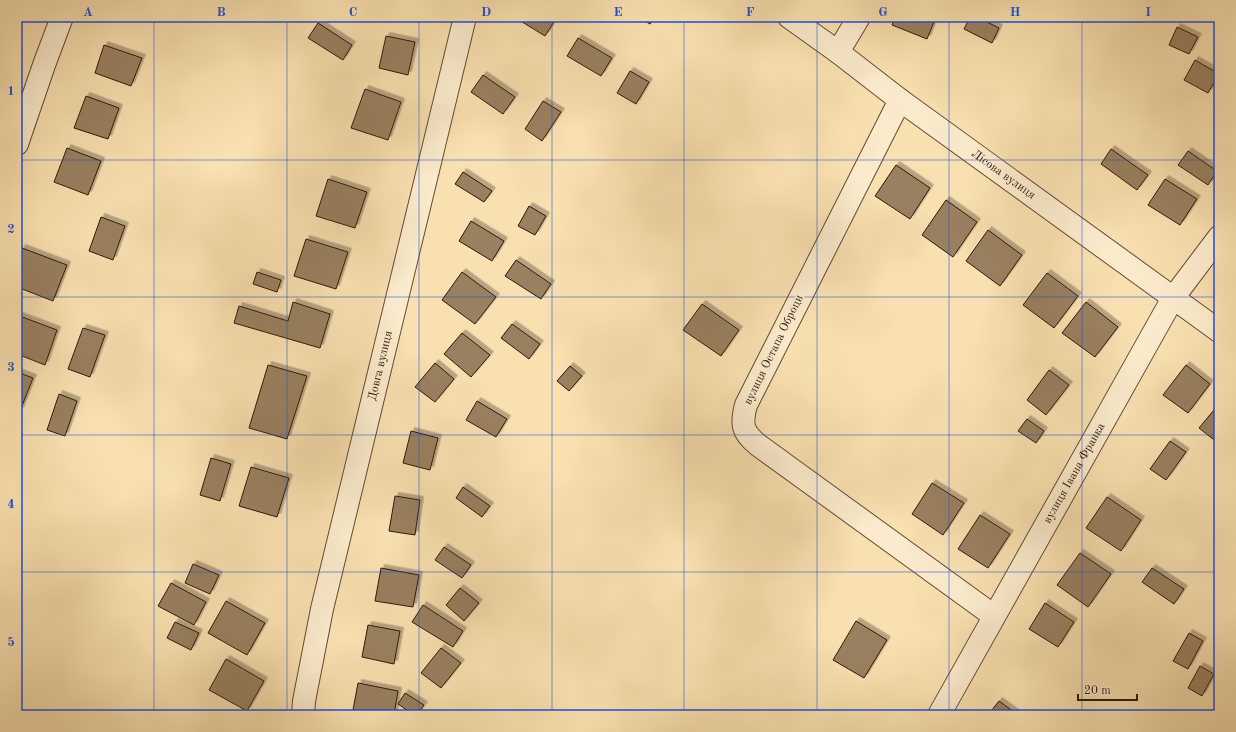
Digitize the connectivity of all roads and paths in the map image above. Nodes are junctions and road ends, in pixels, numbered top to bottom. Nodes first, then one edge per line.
1 (62, 17) edge
2 (465, 17) edge
3 (789, 17) edge
4 (859, 17) edge
5 (838, 52) junction
6 (900, 100) junction
7 (17, 144) edge
8 (1219, 237) edge
9 (1173, 298) junction
10 (1219, 331) edge
11 (994, 616) junction
12 (303, 715) edge
13 (939, 715) edge

1 - 7 street
2 - 12 street, Довга вулиця
3 - 5 street, Лісова вулиця
4 - 5 street
5 - 6 street, Лісова вулиця
6 - 9 street, Лісова вулиця
6 - 11 street, вулиця Остапа Оброци
8 - 9 street, вулиця Івана Франка
9 - 10 street, Лісова вулиця
9 - 11 street, вулиця Івана Франка
11 - 13 street, вулиця Івана Франка

